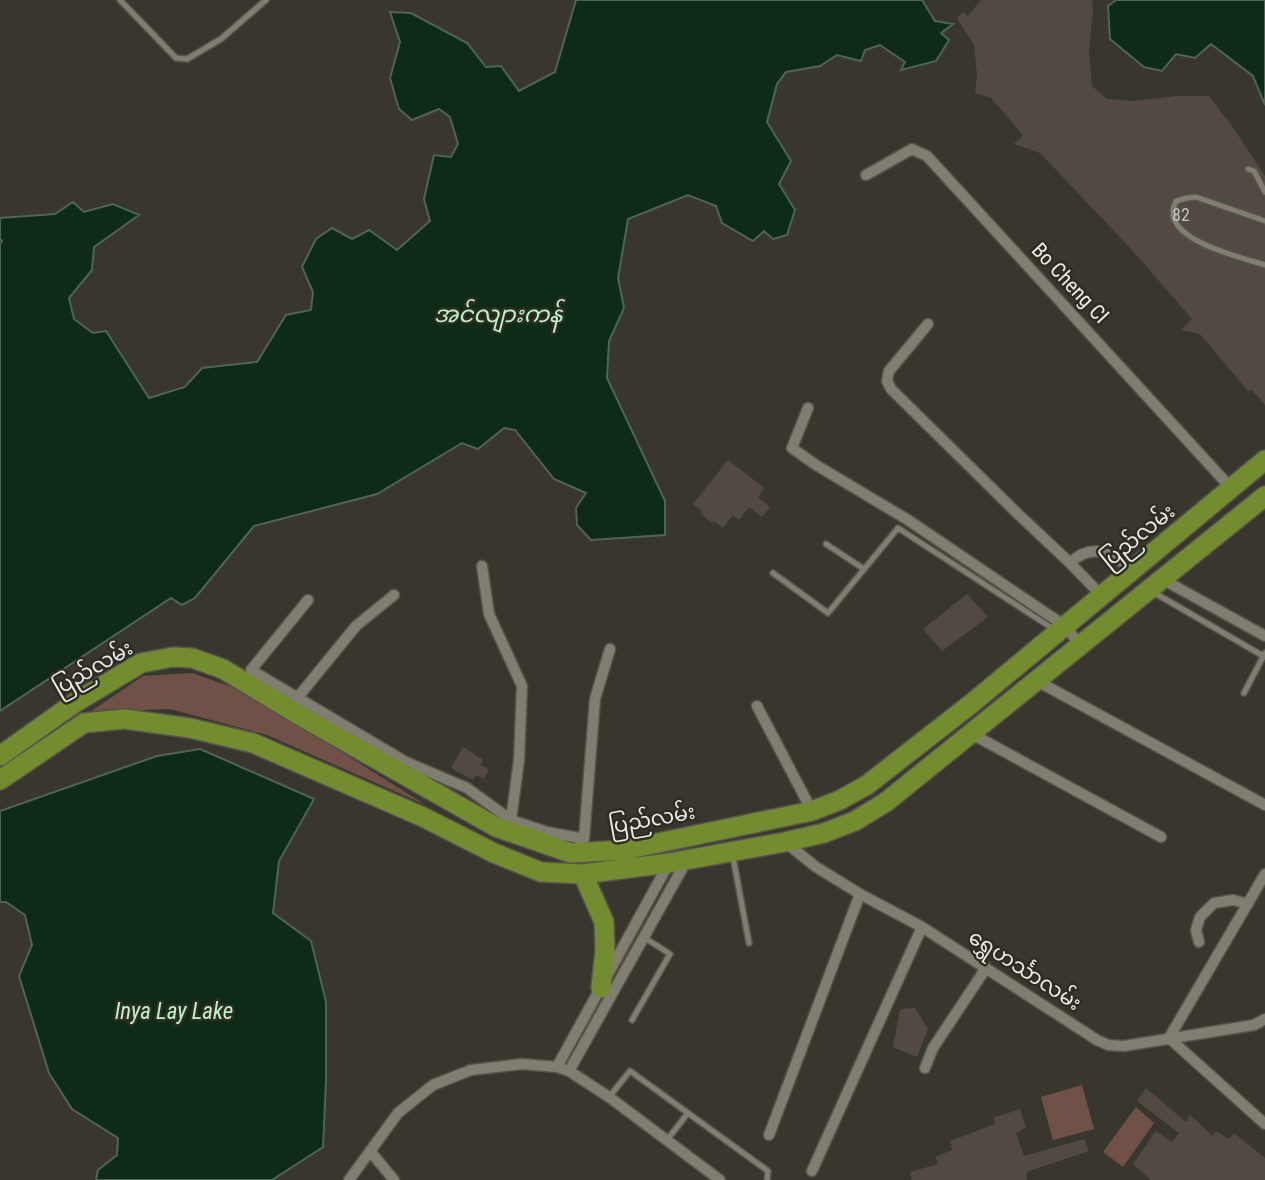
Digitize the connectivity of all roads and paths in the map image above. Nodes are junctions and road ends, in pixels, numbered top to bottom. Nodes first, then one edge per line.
1 (120, 0) edge
2 (266, 0) edge
3 (1248, 169) dead end
4 (866, 175) dead end
5 (1265, 192) edge
6 (1265, 220) edge
7 (1265, 265) edge
8 (928, 324) dead end
9 (808, 408) dead end
10 (1265, 460) edge
11 (1231, 488) junction
12 (1263, 500) edge
13 (826, 544) dead end
14 (1070, 563) junction
15 (1139, 565) junction
16 (482, 566) dead end
17 (864, 569) junction
18 (773, 573) dead end
19 (1155, 584) junction
20 (394, 595) dead end
21 (1101, 595) junction
22 (308, 600) dead end
23 (1061, 629) junction
24 (1265, 635) edge
25 (1081, 646) junction
26 (610, 649) dead end
27 (1264, 655) edge
28 (1037, 681) junction
29 (1244, 693) dead end
30 (298, 705) junction
31 (757, 706) dead end
32 (972, 734) junction
33 (0, 756) edge
34 (0, 780) edge
35 (1265, 805) edge
36 (813, 811) junction
37 (511, 820) junction
38 (1161, 837) dead end
39 (665, 841) junction
40 (785, 842) junction
41 (732, 852) junction
42 (678, 861) junction
43 (583, 874) junction
44 (1265, 874) edge
45 (860, 894) junction
46 (1248, 904) junction
47 (922, 927) junction
48 (645, 938) junction
49 (1199, 942) dead end
50 (750, 943) dead end
51 (986, 968) junction
52 (601, 988) junction
53 (1265, 1019) edge
54 (632, 1020) dead end
55 (1169, 1038) junction
56 (556, 1068) junction
57 (925, 1068) dead end
58 (569, 1071) junction
59 (609, 1097) junction
60 (688, 1113) junction
61 (1265, 1124) edge
62 (769, 1135) dead end
63 (667, 1140) junction
64 (370, 1151) junction
65 (812, 1171) dead end
66 (349, 1180) edge
67 (394, 1180) edge
68 (720, 1180) edge
69 (767, 1180) edge

1 - 2 lane
3 - 5 lane
4 - 11 street, Bo Cheng Cl
6 - 7 lane
8 - 14 street
9 - 23 street
10 - 11 highway, ပြည်လမ်း
11 - 15 highway, ပြည်လမ်း
12 - 19 highway, ပြည်လမ်း
13 - 17 lane
14 - 15 street
14 - 21 street
15 - 19 highway
15 - 21 highway, ပြည်လမ်း
16 - 37 street
17 - 18 lane
17 - 23 lane
19 - 24 street
19 - 25 highway, ပြည်လမ်း
19 - 27 lane
20 - 30 street
21 - 23 highway, ပြည်လမ်း
22 - 30 street
23 - 25 street
23 - 36 highway, ပြည်လမ်း
25 - 28 highway, ပြည်လမ်း
26 - 37 street
27 - 29 lane
28 - 32 highway, ပြည်လမ်း
28 - 35 street
30 - 33 highway, ပြည်လမ်း
30 - 37 street
30 - 39 highway, ပြည်လမ်း
31 - 36 street
32 - 38 street
32 - 40 highway, ပြည်လမ်း
34 - 43 highway, ပြည်လမ်း
36 - 39 highway, ပြည်လမ်း
39 - 42 highway
40 - 41 highway, ပြည်လမ်း
40 - 45 street, ရွှေဟင်္သာလမ်း
41 - 42 highway, ပြည်လမ်း
41 - 50 lane
42 - 43 highway, ပြည်လမ်း
42 - 48 street
42 - 52 street
43 - 52 highway
44 - 46 street
45 - 47 street, ရွှေဟင်္သာလမ်း
45 - 62 street
46 - 49 street
46 - 55 street
47 - 51 street, ရွှေဟင်္သာလမ်း
47 - 65 street
48 - 54 lane
48 - 58 street
51 - 55 street, ရွှေဟင်္သာလမ်း
51 - 57 street
52 - 56 street
53 - 55 street, ရွှေဟင်္သာလမ်း
55 - 61 street
56 - 58 street
56 - 64 street
58 - 59 street
59 - 60 lane
59 - 63 street
60 - 63 lane
60 - 69 lane
63 - 68 street
64 - 66 street
64 - 67 street

